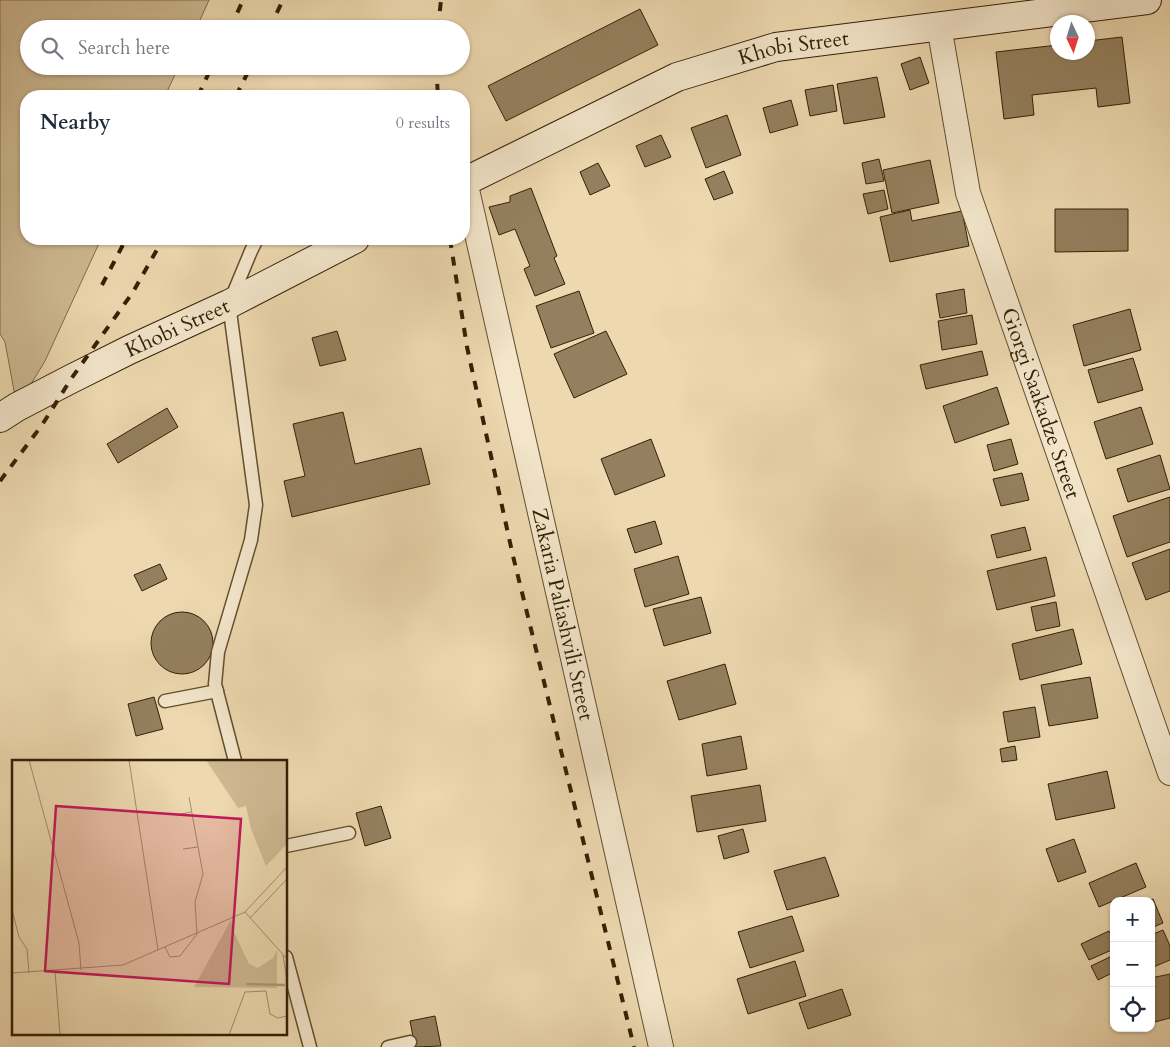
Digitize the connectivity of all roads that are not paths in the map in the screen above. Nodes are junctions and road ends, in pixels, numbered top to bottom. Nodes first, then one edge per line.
1 (1147, 0) edge
2 (1102, 3) edge
3 (939, 26) junction
4 (470, 179) edge
5 (470, 203) edge
6 (254, 245) edge
7 (343, 245) edge
8 (229, 304) junction
9 (0, 418) edge
10 (217, 691) junction
11 (165, 700) dead end
12 (235, 760) edge
13 (1170, 773) edge
14 (349, 833) dead end
15 (288, 846) edge
16 (288, 964) edge
17 (410, 1042) dead end
18 (310, 1047) edge
19 (388, 1047) edge
20 (661, 1047) edge

1 - 2 main road, Khobi Street
2 - 3 main road, Khobi Street
3 - 4 main road, Khobi Street
3 - 13 street, Giorgi Saakadze Street
5 - 20 street, Zakaria Paliashvili Street
6 - 8 lane
7 - 8 main road, Khobi Street
8 - 9 main road, Khobi Street
8 - 10 lane
10 - 11 lane
10 - 12 lane
14 - 15 lane
16 - 18 lane
17 - 19 lane

